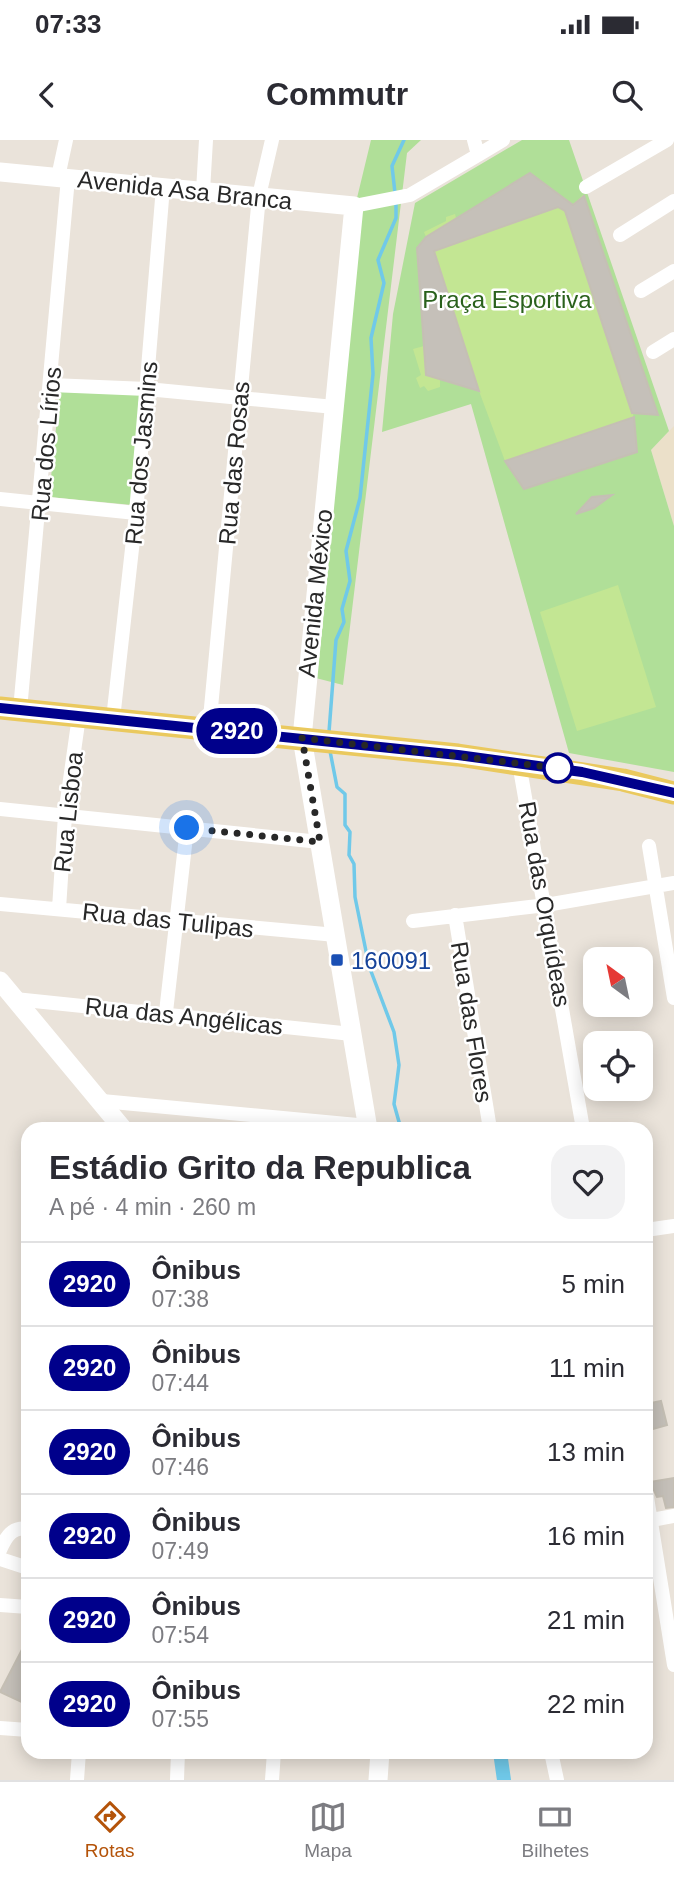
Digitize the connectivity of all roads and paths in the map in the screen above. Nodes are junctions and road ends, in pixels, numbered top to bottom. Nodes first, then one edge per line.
1 (66, 140) edge
2 (206, 140) edge
3 (272, 140) edge
4 (503, 140) edge
5 (667, 140) edge
6 (476, 147) edge
7 (0, 173) edge
8 (63, 178) junction
9 (163, 187) junction
10 (586, 187) dead end
11 (203, 191) junction
12 (259, 197) junction
13 (674, 201) edge
14 (353, 213) junction
15 (620, 235) dead end
16 (674, 271) edge
17 (641, 291) dead end
18 (674, 339) edge
19 (653, 352) dead end
20 (51, 385) junction
21 (147, 389) junction
22 (240, 397) junction
23 (334, 407) junction
24 (0, 499) edge
25 (41, 502) junction
26 (136, 513) junction
27 (10, 709) edge
28 (79, 716) junction
29 (113, 719) junction
30 (209, 729) junction
31 (310, 739) junction
32 (519, 763) junction
33 (674, 793) edge
34 (0, 809) edge
35 (65, 815) junction
36 (187, 828) junction
37 (320, 842) junction
38 (649, 846) dead end
39 (674, 883) edge
40 (656, 886) junction
41 (0, 904) edge
42 (546, 905) junction
43 (59, 909) junction
44 (455, 915) junction
45 (175, 920) junction
46 (413, 921) dead end
47 (336, 935) junction
48 (0, 981) edge
49 (674, 998) edge
50 (16, 999) junction
51 (166, 1012) junction
52 (352, 1034) junction
53 (102, 1101) junction
54 (118, 1122) edge
55 (309, 1122) edge
56 (367, 1122) edge
57 (489, 1122) edge
58 (582, 1122) edge
59 (674, 1226) edge
60 (653, 1229) edge
61 (674, 1516) edge
62 (653, 1520) edge
63 (21, 1528) edge
64 (653, 1549) edge
65 (0, 1550) edge
66 (0, 1559) edge
67 (21, 1566) edge
68 (0, 1605) edge
69 (21, 1606) edge
70 (674, 1665) edge
71 (0, 1728) edge
72 (21, 1730) edge
73 (78, 1759) edge
74 (178, 1759) edge
75 (274, 1759) edge
76 (380, 1759) edge
77 (552, 1759) edge
78 (77, 1780) edge
79 (177, 1780) edge
80 (272, 1780) edge
81 (378, 1780) edge
82 (557, 1780) edge

1 - 8 street, Rua dos Lírios
2 - 11 street
3 - 12 street, Rua das Rosas
4 - 6 street
5 - 10 street
6 - 14 street
7 - 8 street, Avenida Asa Branca
8 - 9 street, Avenida Asa Branca
8 - 20 street, Rua dos Lírios
9 - 11 street, Avenida Asa Branca
9 - 21 street, Rua dos Jasmins
11 - 12 street, Avenida Asa Branca
12 - 14 street, Avenida Asa Branca
12 - 22 street, Rua das Rosas
13 - 15 street
14 - 23 street, Avenida México
16 - 17 street
18 - 19 street
20 - 21 street
20 - 25 street, Rua dos Lírios
21 - 22 street
21 - 26 street, Rua dos Jasmins
22 - 23 street
22 - 30 street, Rua das Rosas
23 - 31 street, Avenida México
24 - 25 street
25 - 26 street
25 - 27 street, Rua dos Lírios
26 - 29 street, Rua dos Jasmins
27 - 28 main road
28 - 29 main road
28 - 35 street, Rua Lisboa
29 - 30 main road
30 - 31 main road
31 - 32 main road
31 - 37 street, Avenida México
32 - 33 main road
32 - 42 street, Rua das Orquídeas
34 - 35 street
35 - 36 street
35 - 43 street, Rua Lisboa
36 - 37 street
36 - 45 street
37 - 47 street, Avenida México
38 - 40 street
39 - 40 street
40 - 42 street
40 - 49 street
41 - 43 street, Rua das Tulipas
42 - 44 street
42 - 58 street, Rua das Orquídeas
43 - 45 street, Rua das Tulipas
44 - 46 street
44 - 57 street, Rua das Flores
45 - 47 street, Rua das Tulipas
45 - 51 street
47 - 52 street, Avenida México
48 - 50 street
50 - 51 street, Rua das Angélicas
50 - 53 street
51 - 52 street, Rua das Angélicas
52 - 56 street, Avenida México
53 - 54 street
53 - 55 street
59 - 60 street
61 - 62 street
63 - 65 street
64 - 70 street
66 - 67 street
68 - 69 street
71 - 72 street
73 - 78 street
74 - 79 street
75 - 80 street
76 - 81 street
77 - 82 street

